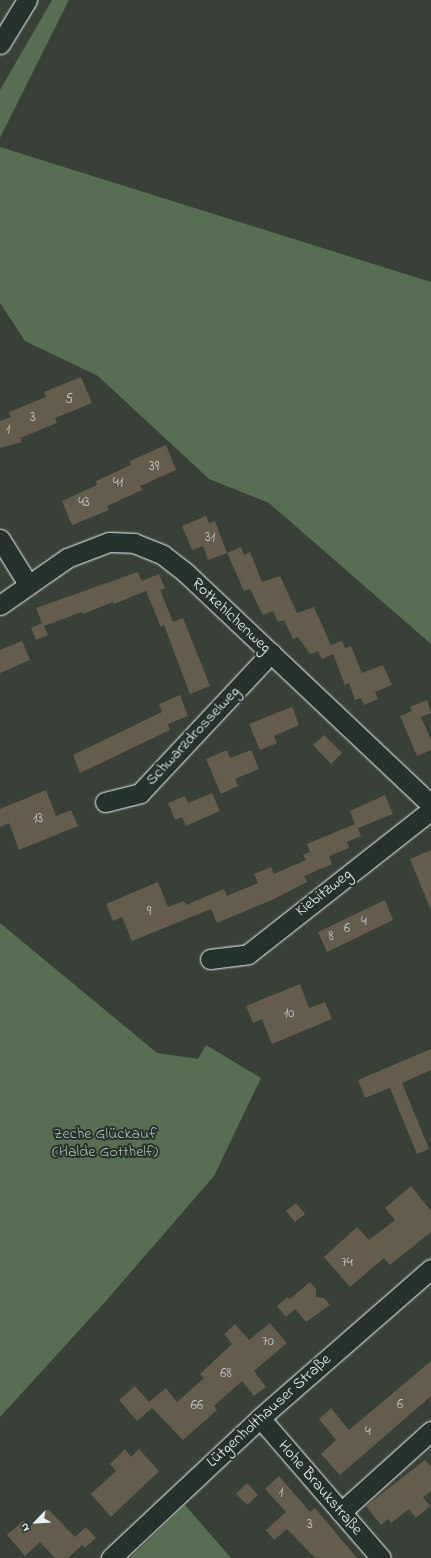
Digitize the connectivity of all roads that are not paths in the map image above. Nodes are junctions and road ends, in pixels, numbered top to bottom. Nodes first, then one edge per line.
1 (27, 0) edge
2 (0, 44) edge
3 (0, 539) edge
4 (28, 584) junction
5 (0, 605) edge
6 (271, 653) junction
7 (105, 802) dead end
8 (431, 805) edge
9 (431, 810) edge
10 (210, 959) dead end
11 (431, 1269) edge
12 (260, 1418) junction
13 (431, 1431) edge
14 (341, 1512) junction
15 (111, 1558) edge
16 (381, 1558) edge

1 - 2 street
3 - 4 street
4 - 5 street, Rotkehlchenweg
4 - 6 street, Rotkehlchenweg
6 - 7 street, Schwarzdrosselweg
6 - 8 street, Rotkehlchenweg
9 - 10 street, Kiebitzweg
11 - 12 street, Lütgenholthauser Straße
12 - 14 street, Hohe Braukstraße
12 - 15 street, Lütgenholthauser Straße
13 - 14 street
14 - 16 street, Hohe Braukstraße

